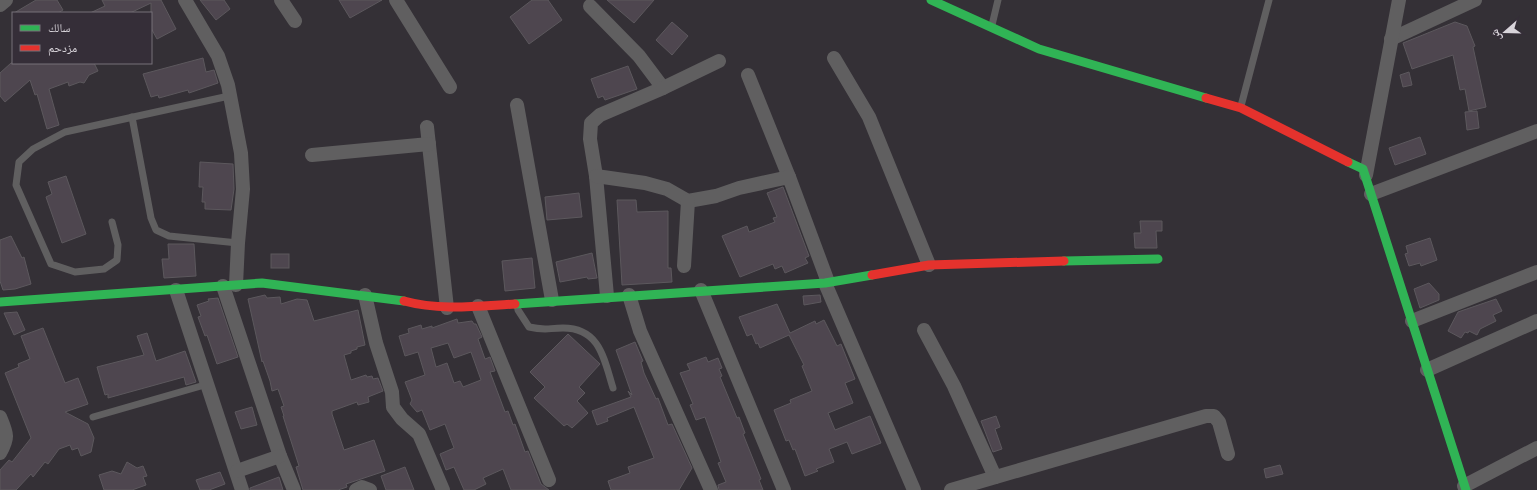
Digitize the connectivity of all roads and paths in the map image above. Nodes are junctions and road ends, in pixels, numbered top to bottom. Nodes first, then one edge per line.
1 (6, 0) edge
2 (185, 0) edge
3 (281, 0) edge
4 (396, 0) edge
5 (931, 0) edge
6 (998, 0) edge
7 (1270, 0) edge
8 (1399, 0) edge
9 (1475, 0) edge
10 (0, 5) edge
11 (590, 6) dead end
12 (295, 21) dead end
13 (991, 28) junction
14 (1391, 39) junction
15 (834, 58) dead end
16 (719, 61) dead end
17 (748, 75) dead end
18 (450, 86) dead end
19 (663, 88) junction
20 (230, 96) junction
21 (517, 105) dead end
22 (1241, 108) junction
23 (132, 117) junction
24 (426, 126) dead end
25 (1537, 131) edge
26 (429, 144) junction
27 (312, 155) dead end
28 (1366, 175) junction
29 (596, 176) junction
30 (789, 177) junction
31 (1372, 194) junction
32 (688, 201) junction
33 (112, 222) dead end
34 (238, 243) junction
35 (1158, 259) dead end
36 (929, 265) junction
37 (684, 266) dead end
38 (1537, 272) edge
39 (826, 282) junction
40 (230, 285) junction
41 (176, 290) junction
42 (701, 290) junction
43 (366, 294) junction
44 (629, 295) junction
45 (607, 296) junction
46 (552, 300) junction
47 (0, 302) edge
48 (516, 303) junction
49 (478, 306) junction
50 (447, 308) junction
51 (1412, 321) junction
52 (1537, 321) edge
53 (924, 330) dead end
54 (1427, 370) junction
55 (208, 384) junction
56 (613, 388) dead end
57 (0, 417) edge
58 (93, 417) dead end
59 (1537, 448) edge
60 (0, 453) edge
61 (1228, 454) dead end
62 (280, 456) junction
63 (237, 471) junction
64 (995, 477) junction
65 (549, 480) dead end
66 (706, 488) edge
67 (1465, 488) edge
68 (240, 489) edge
69 (294, 490) edge
70 (356, 490) edge
71 (370, 490) edge
72 (443, 490) edge
73 (784, 490) edge
74 (914, 490) edge
75 (952, 490) edge

1 - 10 street
2 - 20 street
3 - 12 street
4 - 18 street
5 - 13 street
6 - 13 lane
7 - 22 lane
8 - 14 street
9 - 14 street
11 - 19 street
13 - 22 street
14 - 28 street
15 - 36 street
16 - 19 street
17 - 30 street
19 - 29 street
20 - 23 lane
20 - 34 street
21 - 46 street
22 - 28 street
23 - 33 lane
23 - 34 lane
24 - 26 street
25 - 31 street
26 - 27 street
26 - 50 street
28 - 31 street
29 - 32 street
29 - 45 street
30 - 32 street
30 - 39 street
31 - 51 street
32 - 37 street
34 - 40 street
35 - 36 street
36 - 39 street
38 - 51 street
39 - 42 street
39 - 74 street
40 - 41 street
40 - 43 street
40 - 62 street
41 - 47 street
41 - 55 street
42 - 44 street
42 - 73 street
43 - 50 street
43 - 72 street
44 - 45 street
44 - 66 street
45 - 46 street
46 - 48 street
48 - 49 street
48 - 56 lane
49 - 50 street
49 - 65 street
51 - 54 street
52 - 54 street
53 - 64 street
54 - 67 street
55 - 58 lane
55 - 63 street
57 - 60 street
59 - 67 street
61 - 64 street
62 - 63 street
62 - 69 street
63 - 68 street
64 - 75 street
70 - 71 street

